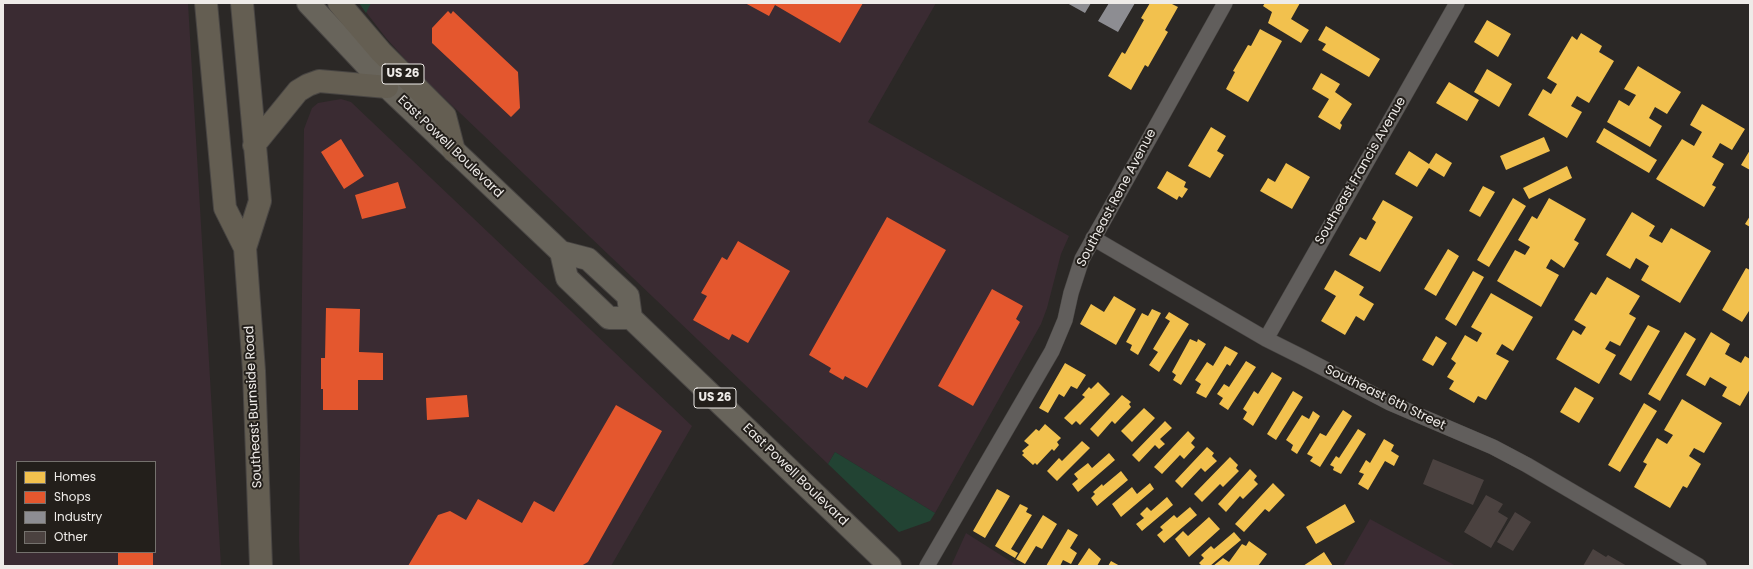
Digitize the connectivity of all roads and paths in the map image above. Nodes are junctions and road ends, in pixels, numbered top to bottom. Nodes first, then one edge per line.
1 (206, 3) edge
2 (242, 3) edge
3 (308, 3) edge
4 (339, 3) edge
5 (1225, 3) edge
6 (1457, 3) edge
7 (387, 87) junction
8 (254, 145) junction
9 (454, 151) junction
10 (1093, 238) junction
11 (245, 248) junction
12 (561, 252) junction
13 (631, 318) junction
14 (1266, 338) junction
15 (261, 566) edge
16 (890, 566) edge
17 (927, 566) edge
18 (1699, 566) edge

1 - 11 highway, Southeast Burnside Road
2 - 8 highway, Southeast Burnside Road
3 - 7 main road, East Powell Boulevard / US 26
4 - 9 highway, US 26
5 - 10 street, Southeast Rene Avenue
6 - 14 street, Southeast Francis Avenue
7 - 8 highway
7 - 9 main road, East Powell Boulevard / US 26
8 - 11 highway, Southeast Burnside Road
9 - 12 main road, East Powell Boulevard / US 26
10 - 14 street, Southeast 6th Street
10 - 17 street, Southeast Rene Avenue
11 - 15 highway, Southeast Burnside Road
12 - 13 main road, East Powell Boulevard / US 26
12 - 13 main road
13 - 16 main road, East Powell Boulevard / US 26
14 - 18 street, Southeast 6th Street

